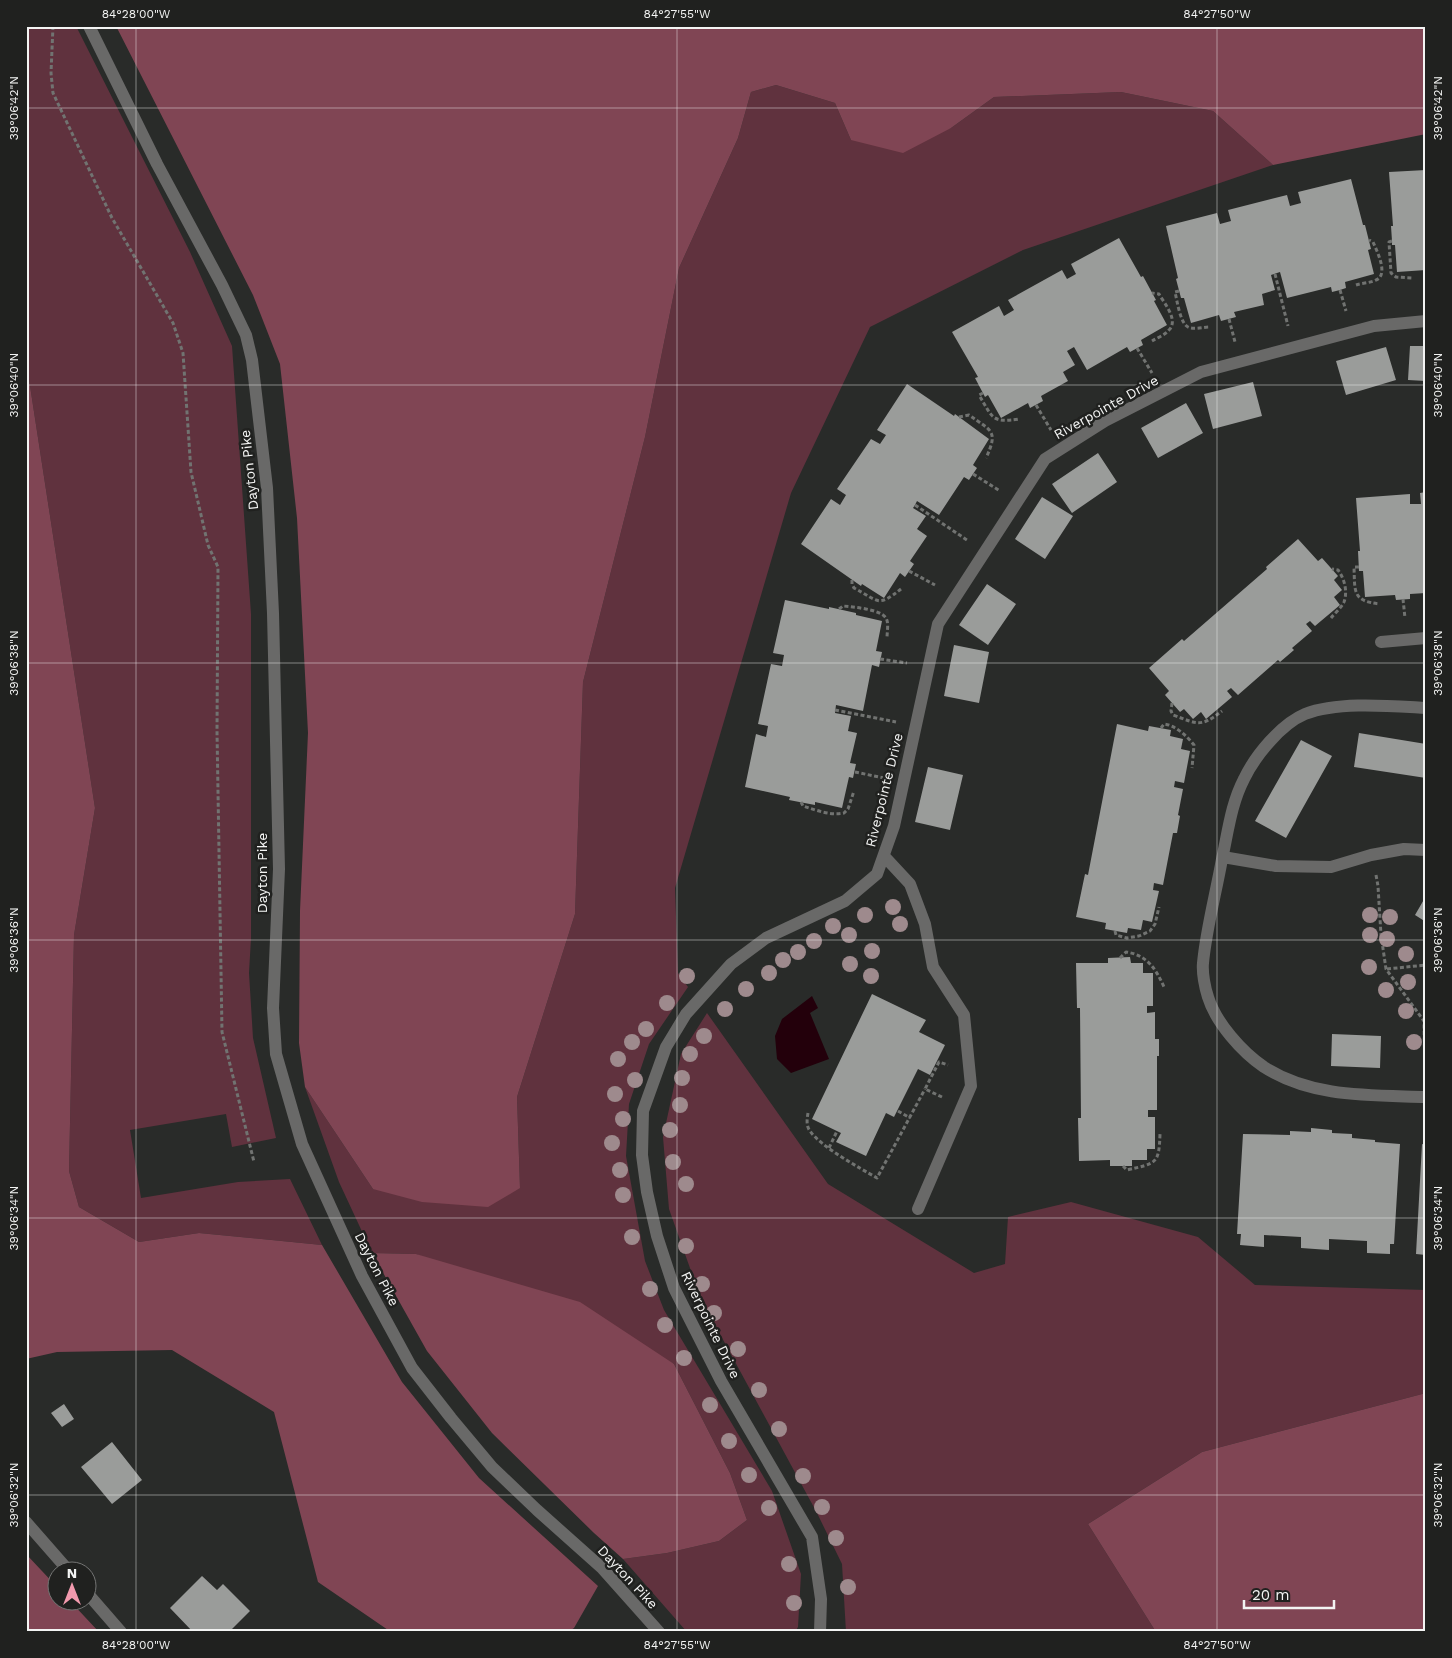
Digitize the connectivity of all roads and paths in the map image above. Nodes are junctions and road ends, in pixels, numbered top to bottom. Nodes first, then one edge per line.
1 (53, 26) edge
2 (89, 26) edge
3 (1369, 240) dead end
4 (1392, 241) dead end
5 (1275, 274) dead end
6 (1413, 278) dead end
7 (1356, 285) dead end
8 (1340, 290) dead end
9 (1179, 291) dead end
10 (1152, 293) dead end
11 (1347, 315) dead end
12 (1229, 319) dead end
13 (1426, 321) edge
14 (1209, 326) dead end
15 (1289, 330) dead end
16 (1152, 341) dead end
17 (1235, 344) dead end
18 (1137, 348) dead end
19 (1152, 374) dead end
20 (983, 393) dead end
21 (1036, 405) dead end
22 (959, 417) dead end
23 (1019, 419) dead end
24 (1051, 430) dead end
25 (986, 458) dead end
26 (973, 474) dead end
27 (1000, 491) dead end
28 (915, 505) dead end
29 (967, 540) dead end
30 (1359, 567) dead end
31 (1332, 569) dead end
32 (909, 571) dead end
33 (852, 580) dead end
34 (935, 585) dead end
35 (901, 589) dead end
36 (1380, 604) dead end
37 (839, 609) dead end
38 (1331, 618) dead end
39 (887, 638) dead end
40 (1426, 638) edge
41 (1381, 642) dead end
42 (880, 659) dead end
43 (910, 664) dead end
44 (1172, 703) dead end
45 (1426, 708) edge
46 (835, 710) dead end
47 (1222, 711) dead end
48 (897, 722) dead end
49 (1160, 728) dead end
50 (1192, 768) dead end
51 (855, 772) dead end
52 (885, 778) dead end
53 (854, 792) dead end
54 (802, 802) dead end
55 (1426, 850) edge
56 (1371, 855) junction
57 (884, 856) junction
58 (1223, 857) junction
59 (1159, 907) dead end
60 (1115, 931) dead end
61 (1120, 958) dead end
62 (1426, 965) edge
63 (1386, 969) junction
64 (1164, 987) dead end
65 (951, 1059) dead end
66 (1426, 1083) edge
67 (925, 1089) junction
68 (1426, 1096) edge
69 (963, 1107) junction
70 (898, 1111) dead end
71 (808, 1112) dead end
72 (910, 1118) junction
73 (837, 1131) dead end
74 (1160, 1134) dead end
75 (829, 1148) junction
76 (254, 1162) dead end
77 (1123, 1166) dead end
78 (918, 1209) dead end
79 (26, 1522) edge
80 (59, 1560) edge
81 (98, 1606) edge
82 (121, 1632) edge
83 (658, 1632) edge
84 (820, 1632) edge

1 - 76 path
2 - 83 street, Dayton Pike
3 - 7 path
4 - 6 path
5 - 15 path
8 - 11 path
9 - 14 path
10 - 16 path
12 - 17 path
13 - 57 street, Riverpointe Drive
18 - 19 path
20 - 23 path
21 - 24 path
22 - 25 path
26 - 27 path
28 - 29 path
30 - 36 path
31 - 38 path
32 - 34 path
33 - 35 path
37 - 39 path
40 - 41 street
42 - 43 path
44 - 47 path
45 - 58 street
46 - 48 path
49 - 50 path
51 - 52 path
53 - 54 path
55 - 56 street
56 - 58 street
56 - 63 path
57 - 69 street
57 - 84 street, Riverpointe Drive
58 - 68 street
59 - 60 path
61 - 64 path
62 - 63 path
63 - 66 path
65 - 67 path
67 - 69 path
67 - 72 path
69 - 78 street
70 - 72 path
71 - 75 path
72 - 75 path
73 - 75 path
74 - 77 path
79 - 80 street
81 - 82 street

